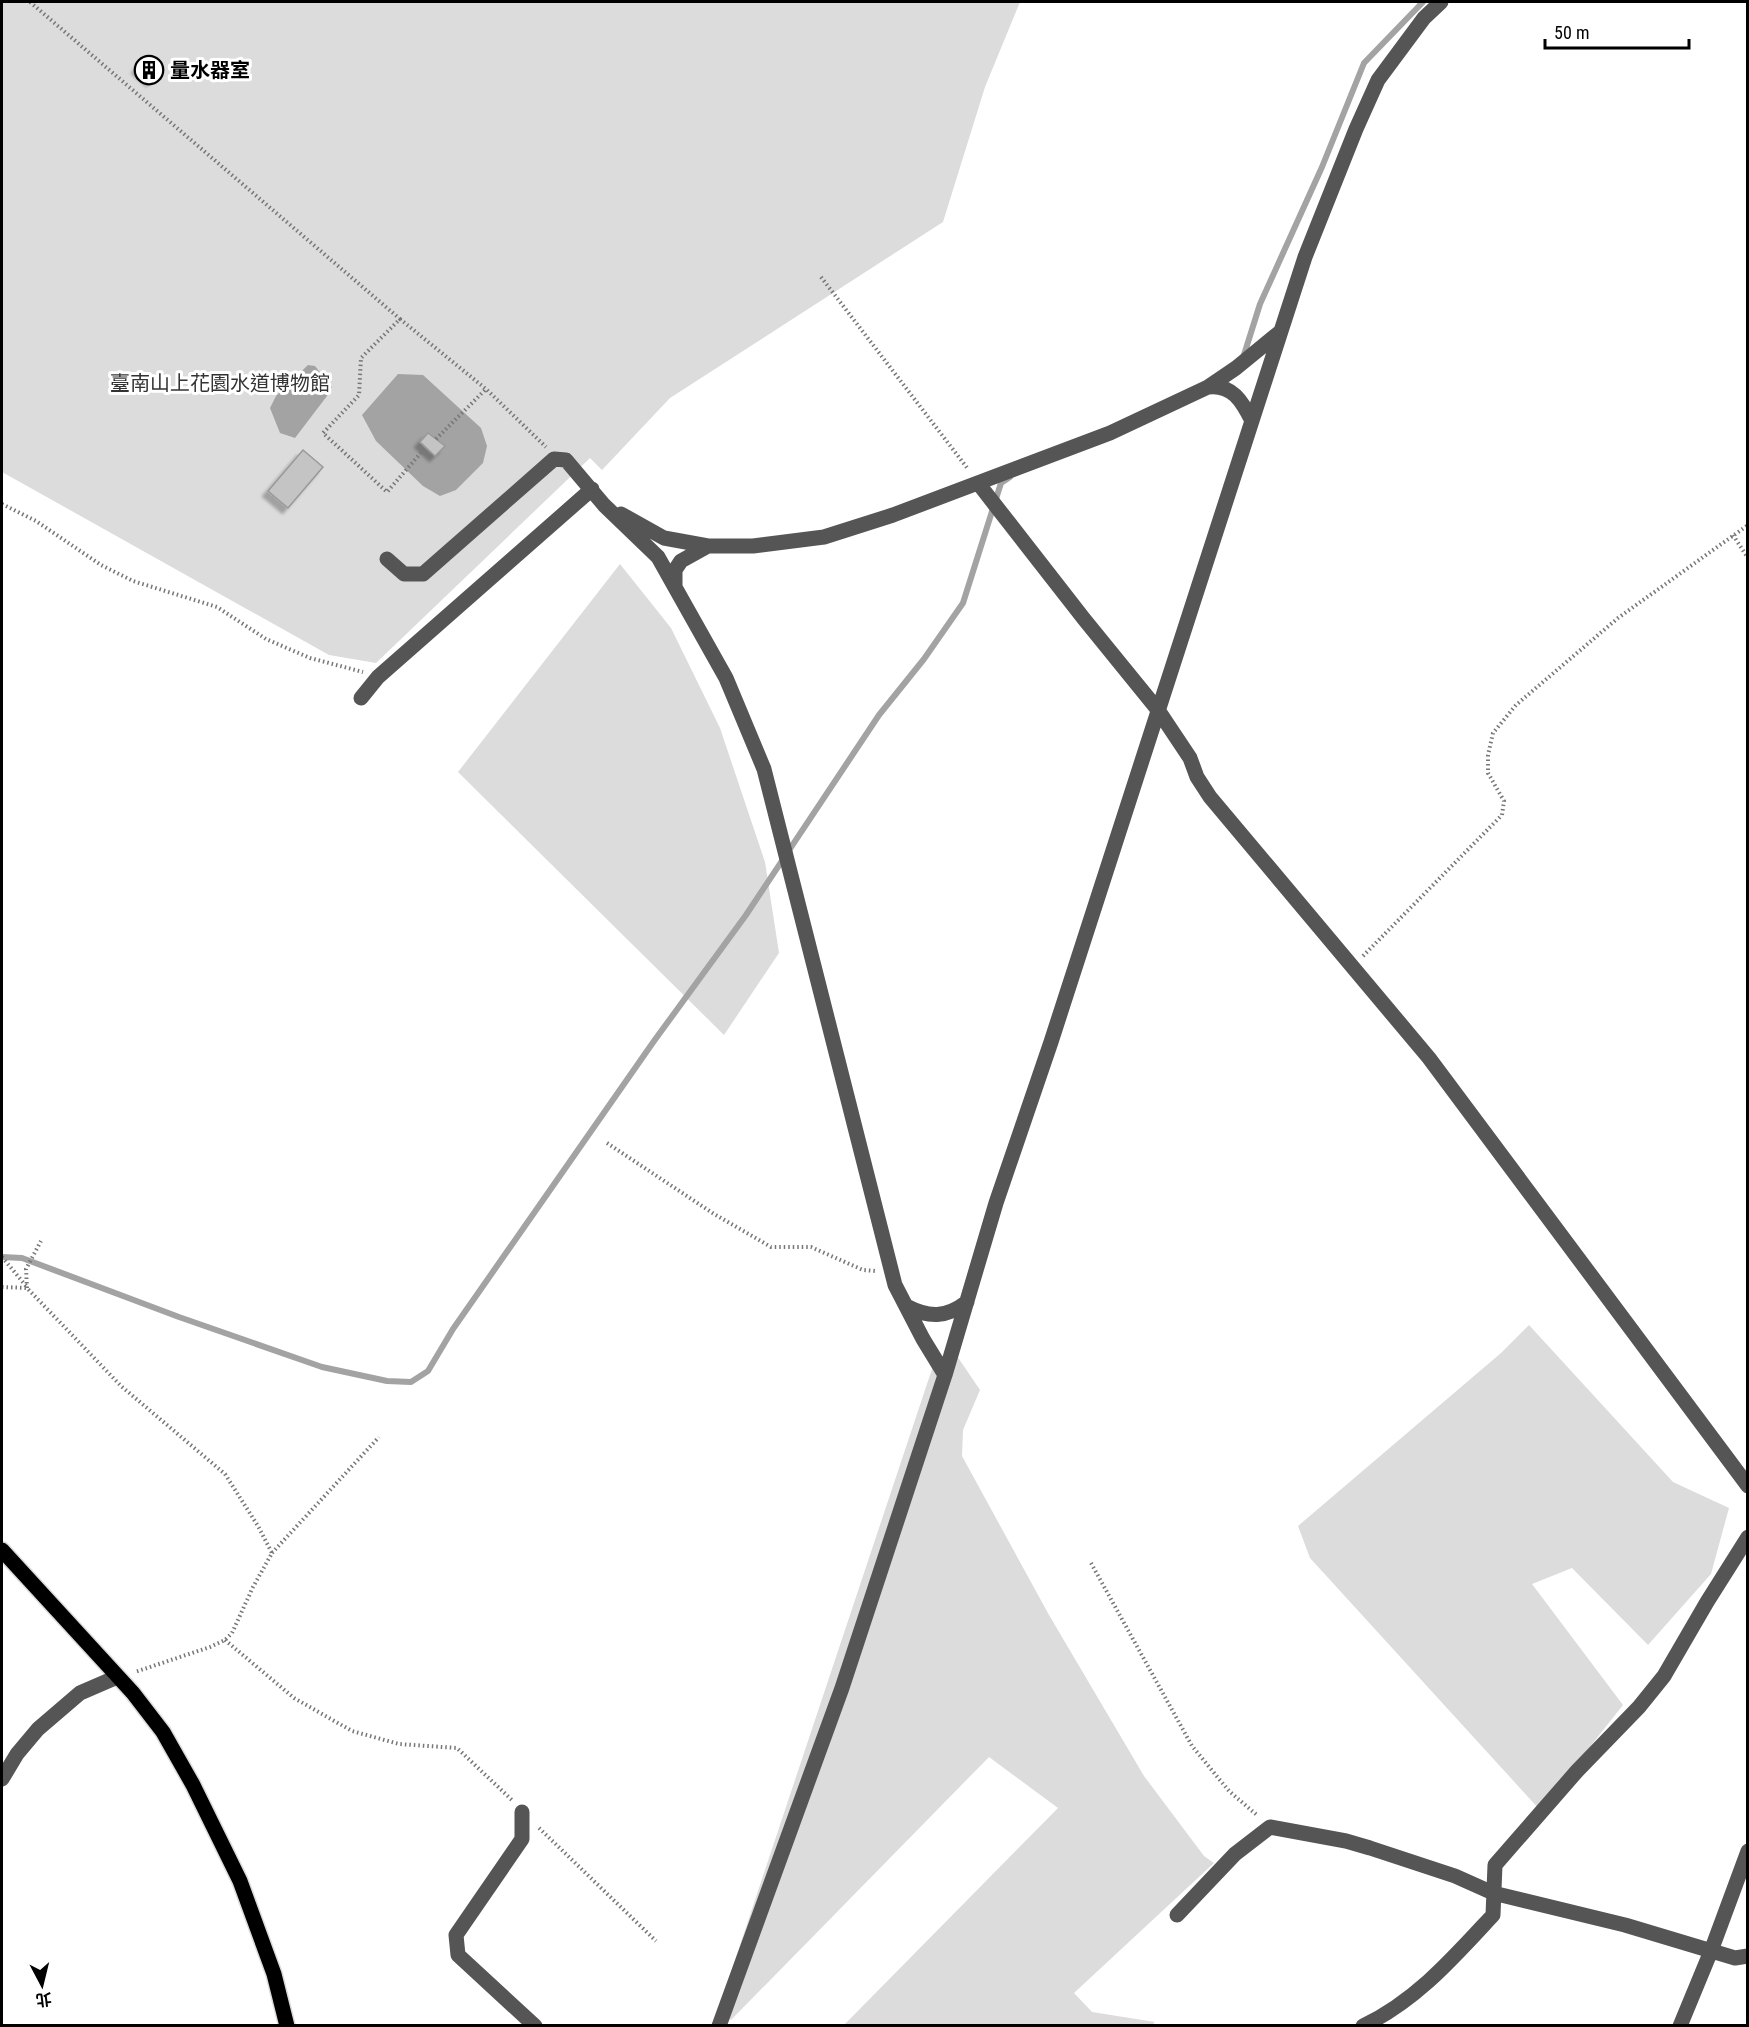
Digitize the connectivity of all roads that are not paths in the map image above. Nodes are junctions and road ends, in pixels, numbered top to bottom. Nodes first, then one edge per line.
1 (1441, 2) edge
2 (1280, 332) junction
3 (1208, 387) junction
4 (1252, 421) junction
5 (978, 483) junction
6 (592, 489) junction
7 (604, 505) junction
8 (708, 546) junction
9 (387, 559) dead end
10 (675, 586) junction
11 (361, 698) dead end
12 (1158, 710) junction
13 (967, 1302) junction
14 (906, 1306) junction
15 (945, 1375) junction
16 (1748, 1486) edge
17 (1748, 1537) edge
18 (2, 1550) edge
19 (117, 1677) junction
20 (2, 1779) edge
21 (522, 1812) road end
22 (1748, 1851) edge
23 (1493, 1893) junction
24 (1177, 1915) dead end
25 (1711, 1951) junction
26 (1748, 1956) edge
27 (1385, 2021) edge
28 (286, 2025) edge
29 (535, 2025) edge
30 (719, 2025) edge
31 (1363, 2025) edge
32 (1680, 2025) edge

1 - 2 street
2 - 3 street
2 - 4 street
3 - 4 street
3 - 5 street
4 - 12 street
5 - 8 street
5 - 12 street
6 - 7 street
6 - 9 street
6 - 11 street
7 - 8 street
7 - 10 street
8 - 10 street
10 - 14 street
12 - 13 street
12 - 16 street
13 - 14 street
13 - 15 street
14 - 15 street
15 - 30 street
17 - 23 street
18 - 19 main road
19 - 20 street
19 - 28 main road
21 - 29 street
22 - 25 street
23 - 24 street
23 - 25 street
23 - 27 street
25 - 26 street
25 - 32 street
27 - 31 street

